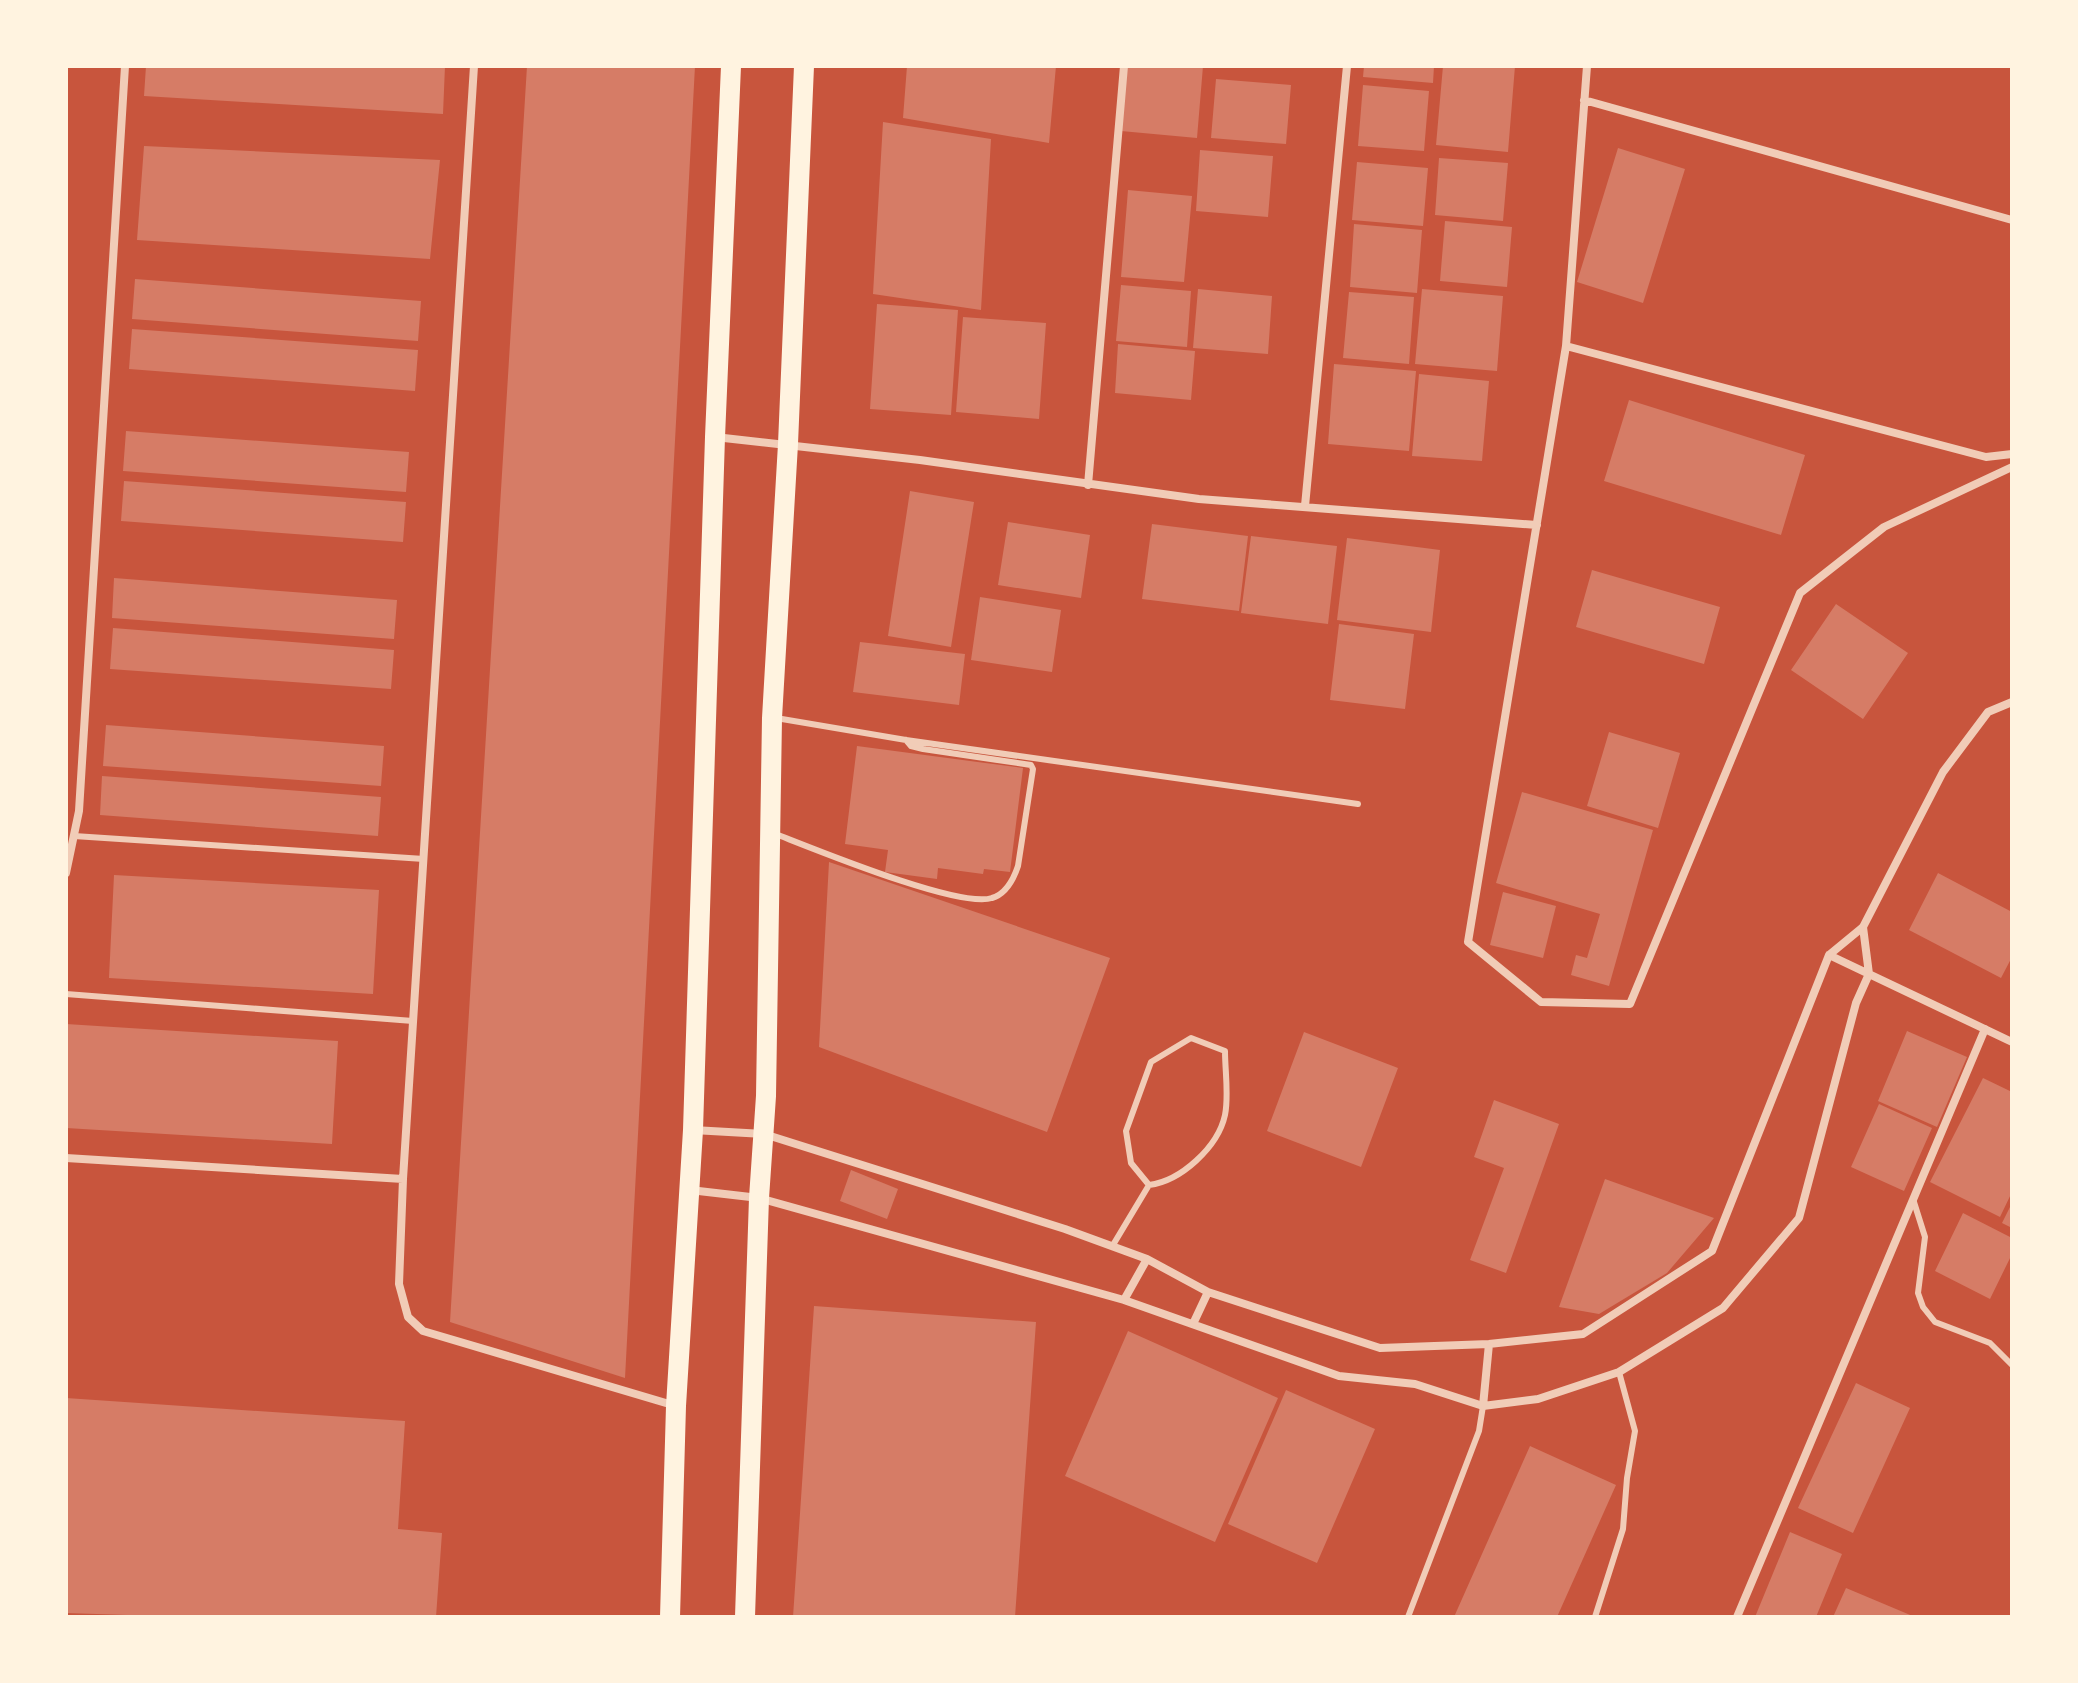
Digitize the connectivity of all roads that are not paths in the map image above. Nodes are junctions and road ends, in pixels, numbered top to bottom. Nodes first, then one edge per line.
1 (125, 66) edge
2 (474, 66) edge
3 (731, 66) edge
4 (804, 66) edge
5 (1124, 66) edge
6 (1347, 66) edge
7 (1587, 66) edge
8 (1584, 100) junction
9 (2012, 220) edge
10 (1566, 346) junction
11 (715, 437) junction
12 (788, 444) junction
13 (2012, 454) edge
14 (2012, 467) edge
15 (1088, 485) junction
16 (1305, 506) junction
17 (1537, 525) junction
18 (2012, 702) edge
19 (772, 718) junction
20 (906, 740) junction
21 (1358, 804) dead end
22 (770, 832) junction
23 (74, 836) junction
24 (424, 859) junction
25 (66, 873) edge
26 (1863, 927) junction
27 (1829, 955) junction
28 (1869, 974) junction
29 (66, 994) edge
30 (413, 1021) junction
31 (1985, 1029) junction
32 (2012, 1042) edge
33 (693, 1130) junction
34 (764, 1134) junction
35 (66, 1158) edge
36 (403, 1179) junction
37 (1149, 1185) junction
38 (689, 1190) junction
39 (759, 1198) junction
40 (1913, 1199) junction
41 (1113, 1245) junction
42 (1147, 1259) junction
43 (1208, 1292) junction
44 (1124, 1300) junction
45 (1193, 1324) junction
46 (1489, 1344) junction
47 (2012, 1365) edge
48 (1619, 1372) junction
49 (676, 1406) junction
50 (1483, 1406) junction
51 (670, 1617) edge
52 (745, 1617) edge
53 (1408, 1617) edge
54 (1595, 1617) edge
55 (1737, 1617) edge

1 - 23 street
2 - 24 street
3 - 11 main road
4 - 12 main road
5 - 15 street
6 - 16 street
7 - 8 street
8 - 9 street
8 - 10 street
10 - 13 street
10 - 17 street
11 - 12 street
11 - 33 main road
12 - 15 street
12 - 19 main road
14 - 17 street
15 - 16 street
16 - 17 street
18 - 26 street
19 - 20 lane
19 - 22 main road
20 - 21 lane
20 - 22 lane
22 - 34 main road
23 - 24 lane
23 - 25 street
24 - 30 street
26 - 27 street
26 - 28 street
27 - 28 street
27 - 46 street
28 - 31 street
28 - 48 street
29 - 30 lane
30 - 36 street
31 - 32 street
31 - 40 street
33 - 34 street
33 - 38 main road
34 - 39 main road
34 - 41 street
35 - 36 street
36 - 49 street
37 - 37 lane
37 - 41 lane
38 - 39 street
38 - 49 main road
39 - 44 street
39 - 52 main road
40 - 47 lane
40 - 55 street
41 - 42 street
42 - 43 street
42 - 44 street
43 - 45 street
43 - 46 street
44 - 45 street
45 - 50 street
46 - 50 street
48 - 50 street
48 - 54 lane
49 - 51 main road
50 - 53 lane

